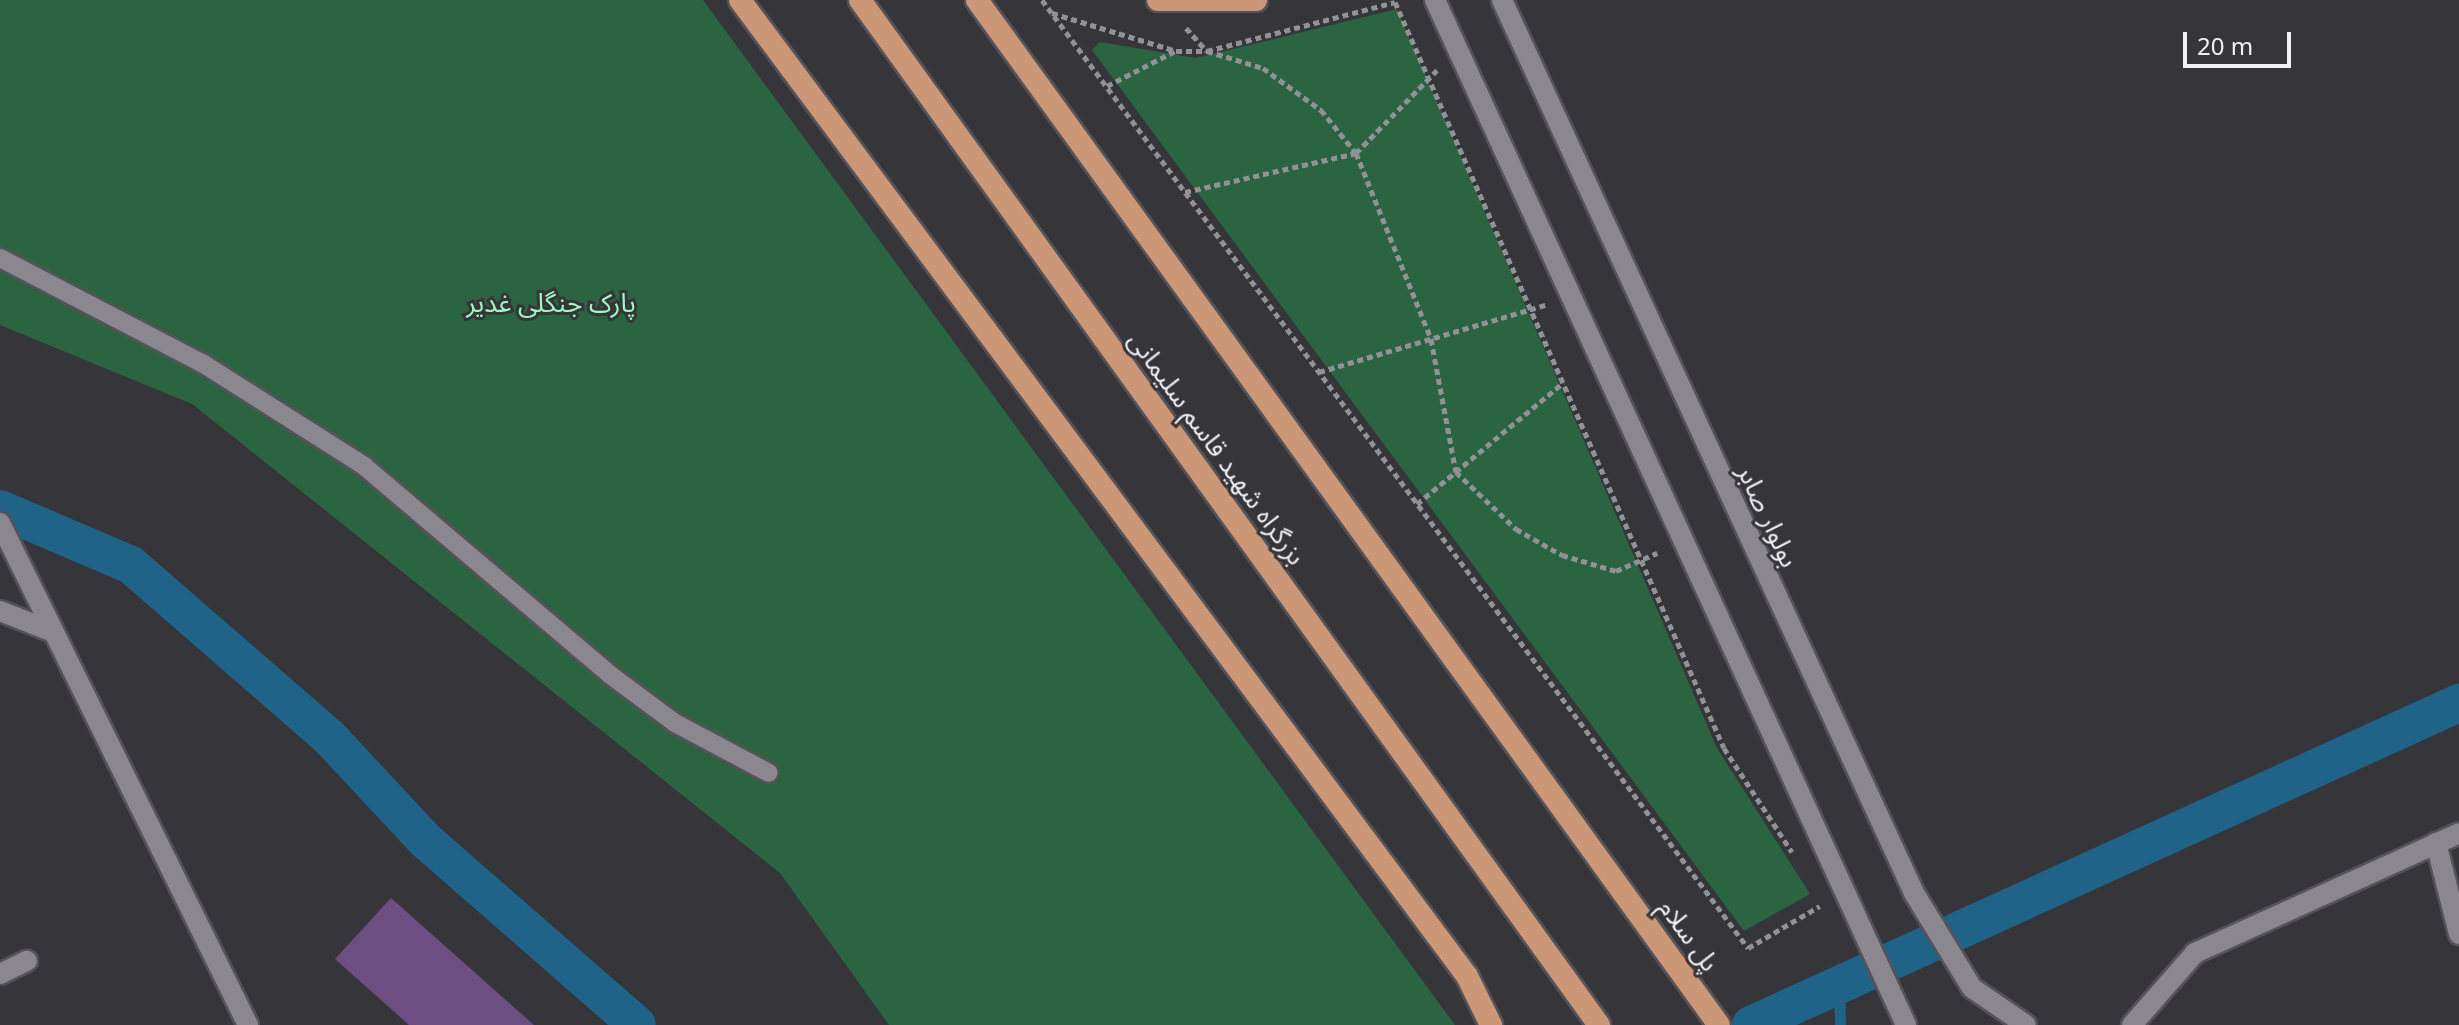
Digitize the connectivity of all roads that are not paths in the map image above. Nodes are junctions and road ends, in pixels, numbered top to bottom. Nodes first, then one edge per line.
1 (740, 0) edge
2 (860, 0) edge
3 (977, 0) edge
4 (1162, 0) edge
5 (1256, 0) edge
6 (1435, 0) edge
7 (1502, 0) edge
8 (0, 258) edge
9 (0, 523) edge
10 (0, 611) edge
11 (51, 631) junction
12 (769, 773) dead end
13 (2459, 833) edge
14 (2436, 843) junction
15 (2459, 934) edge
16 (27, 961) dead end
17 (0, 974) edge
18 (248, 1025) edge
19 (1491, 1025) edge
20 (1599, 1025) edge
21 (1719, 1025) edge
22 (1906, 1025) edge
23 (2026, 1025) edge
24 (2132, 1025) edge

1 - 19 highway
2 - 20 highway, بزرگراه شهید قاسم سلیمانی
3 - 21 highway, پل سلام
4 - 5 highway
6 - 22 street
7 - 23 street, بولوار صابر
8 - 12 lane
9 - 11 street
10 - 11 street
11 - 18 street
13 - 14 street
14 - 15 street
14 - 24 street
16 - 17 street

